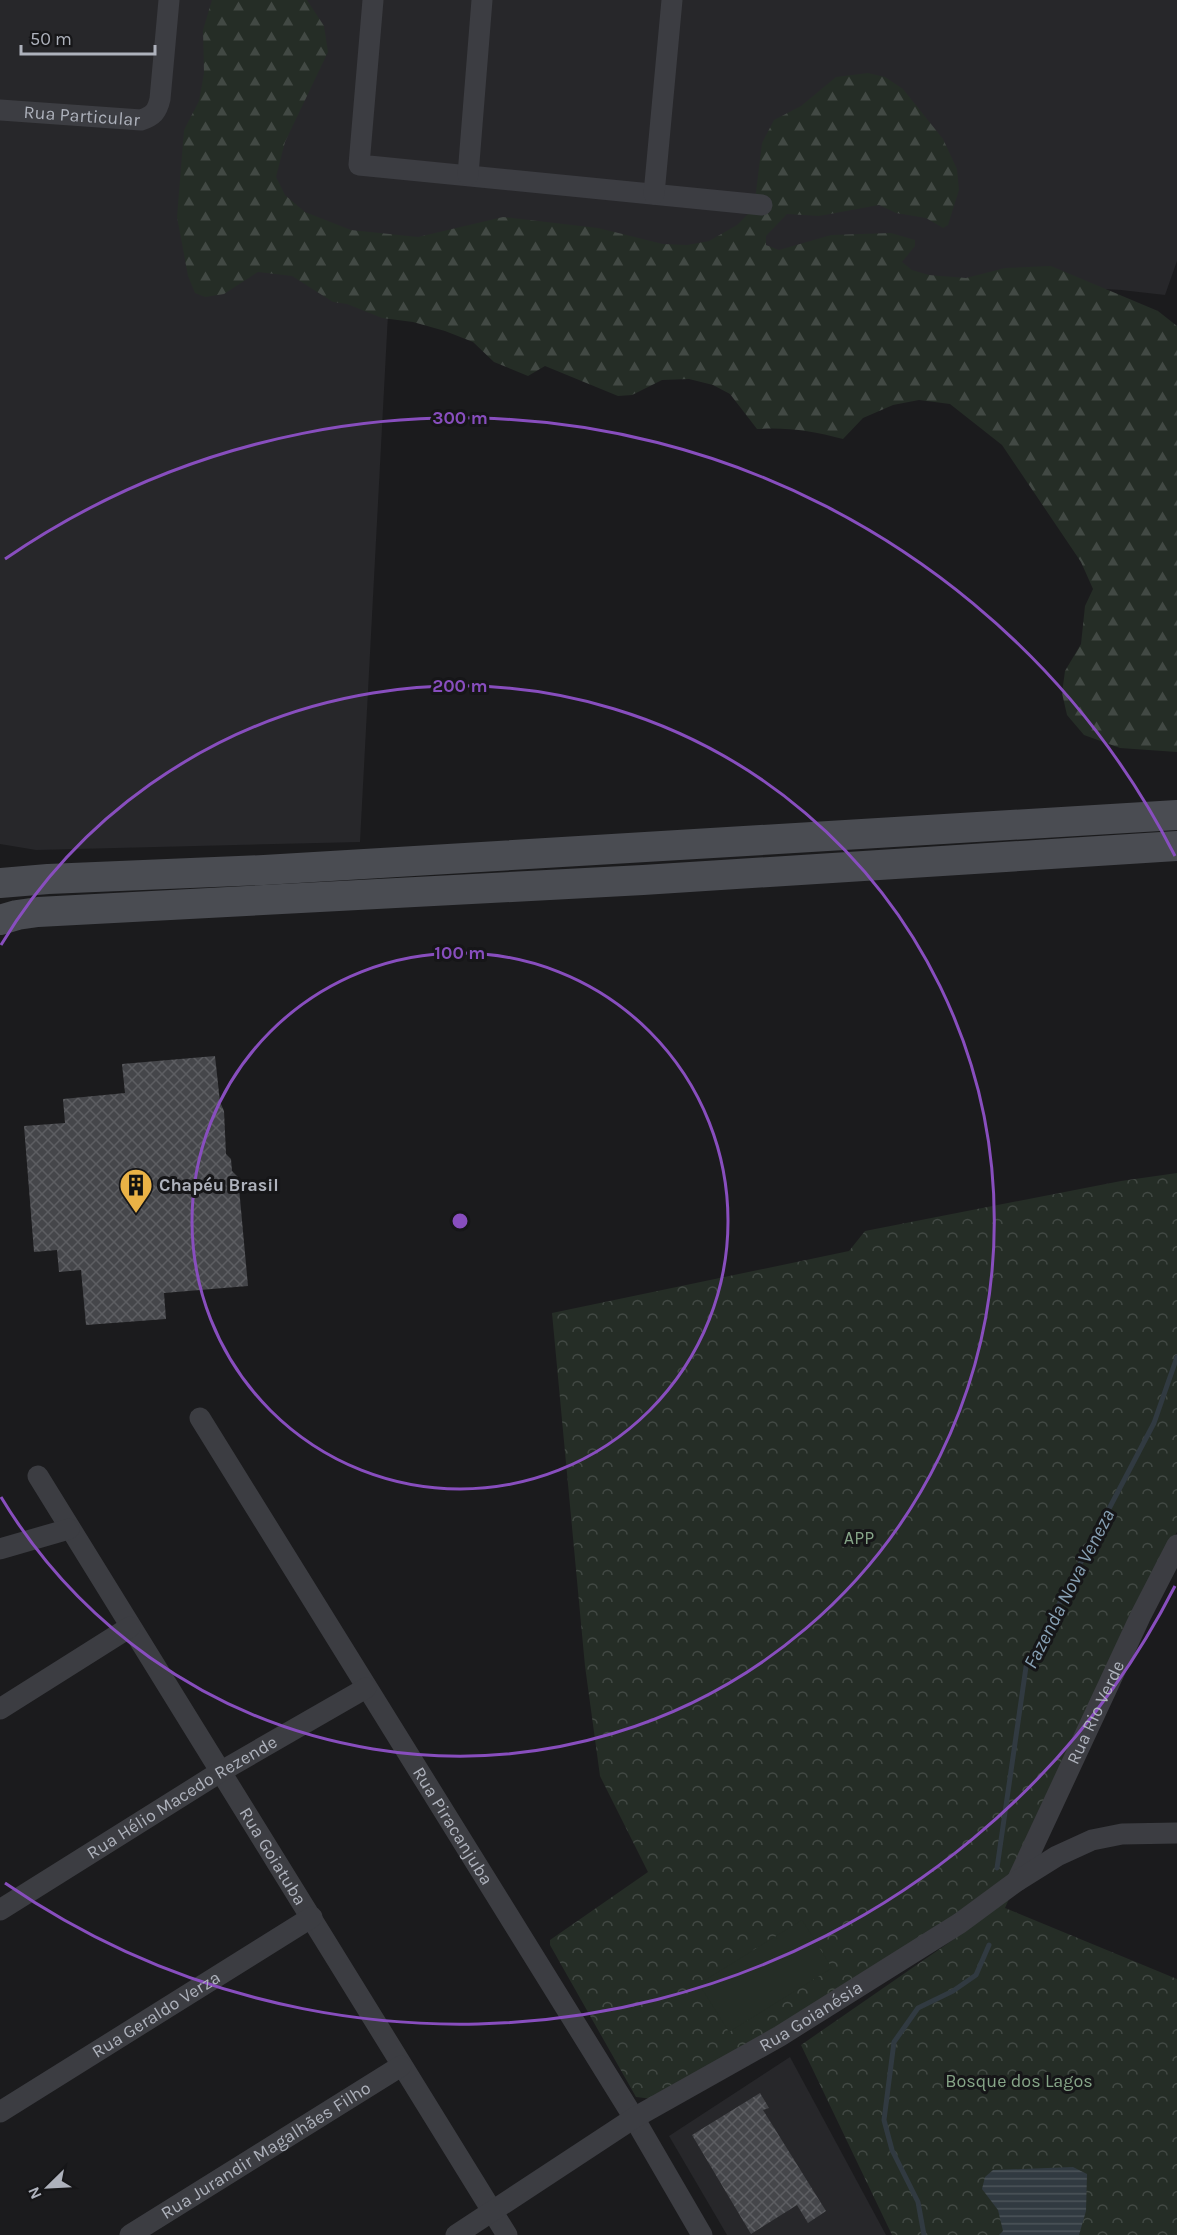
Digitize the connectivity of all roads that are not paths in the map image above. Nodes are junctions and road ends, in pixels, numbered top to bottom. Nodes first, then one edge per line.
1 (169, 0) edge
2 (373, 0) edge
3 (482, 0) edge
4 (672, 0) edge
5 (0, 110) edge
6 (468, 176) junction
7 (654, 194) junction
8 (762, 205) dead end
9 (1177, 815) edge
10 (1177, 846) edge
11 (0, 884) edge
12 (0, 920) edge
13 (200, 1418) dead end
14 (38, 1476) dead end
15 (69, 1529) junction
16 (1177, 1545) edge
17 (0, 1549) edge
18 (130, 1627) junction
19 (366, 1688) junction
20 (0, 1709) edge
21 (220, 1772) junction
22 (1177, 1833) edge
23 (1017, 1881) junction
24 (0, 1910) edge
25 (312, 1917) junction
26 (401, 2066) junction
27 (0, 2112) edge
28 (634, 2118) junction
29 (493, 2212) junction
30 (130, 2235) edge
31 (456, 2235) edge
32 (507, 2235) edge
33 (702, 2235) edge

1 - 5 street, Rua Particular
2 - 6 street
3 - 6 street
4 - 7 street
6 - 7 street
7 - 8 street
9 - 11 street
10 - 12 street
13 - 19 street, Rua Piracanjuba
14 - 15 street, Rua Goiatuba
15 - 17 street
15 - 18 street, Rua Goiatuba
16 - 23 street, Rua Rio Verde
18 - 20 street
18 - 21 street, Rua Goiatuba
19 - 21 street, Rua Hélio Macedo Rezende
19 - 28 street, Rua Piracanjuba
21 - 24 street, Rua Hélio Macedo Rezende
21 - 25 street, Rua Goiatuba
22 - 23 street, Rua Goianésia
23 - 28 street, Rua Goianésia
25 - 26 street, Rua Goiatuba
25 - 27 street, Rua Geraldo Verza
26 - 29 street, Rua Goiatuba
26 - 30 street, Rua Jurandir Magalhães Filho
28 - 29 street, Rua Goianésia
28 - 33 street, Rua Piracanjuba
29 - 31 street, Rua Goianésia
29 - 32 street, Rua Goiatuba

